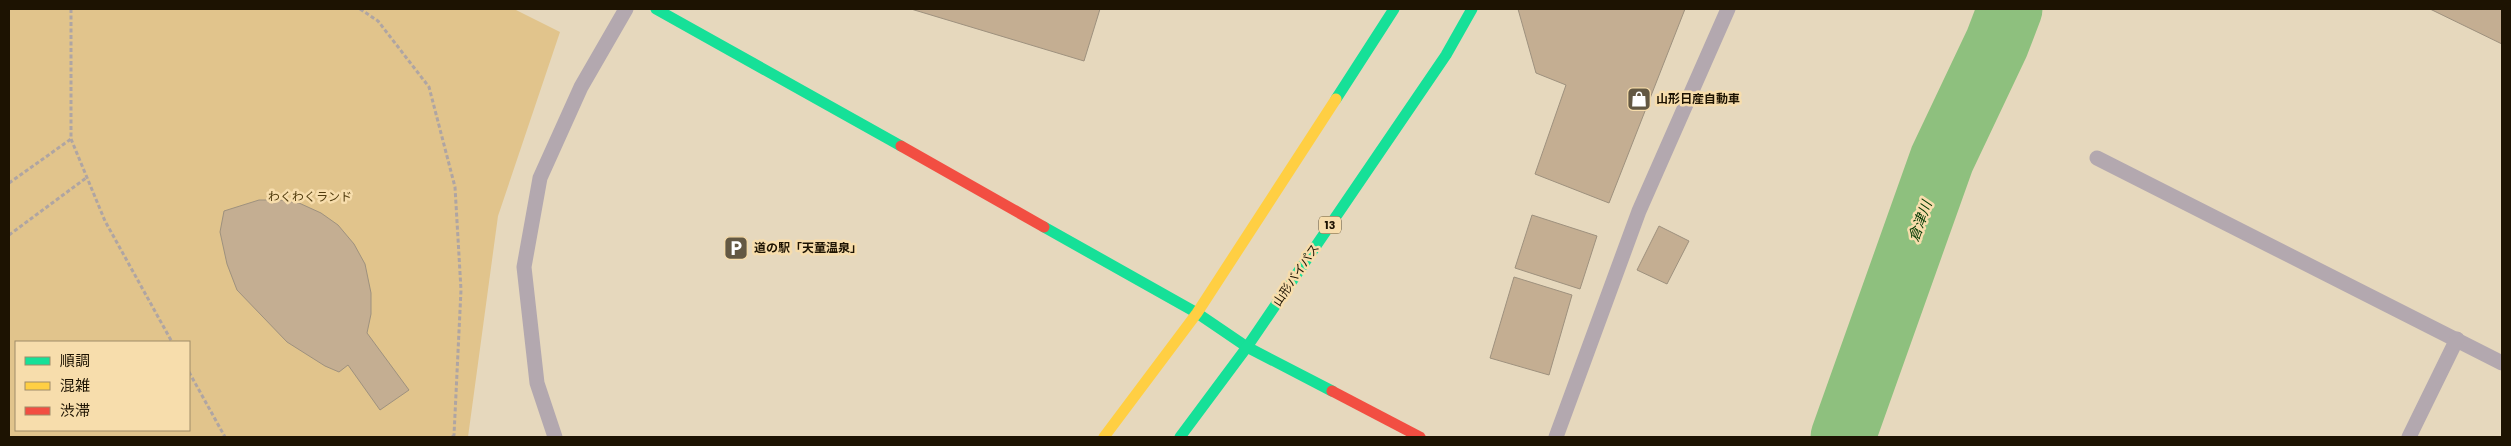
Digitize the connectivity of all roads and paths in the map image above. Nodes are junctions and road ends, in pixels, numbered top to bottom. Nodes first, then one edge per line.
1 (71, 9) edge
2 (360, 9) edge
3 (626, 9) edge
4 (656, 9) edge
5 (1394, 9) edge
6 (1472, 9) edge
7 (1728, 9) edge
8 (71, 139) junction
9 (2097, 158) dead end
10 (86, 178) junction
11 (9, 183) edge
12 (9, 235) edge
13 (1197, 313) junction
14 (2457, 339) junction
15 (171, 341) edge
16 (1247, 347) junction
17 (2502, 363) edge
18 (190, 374) edge
19 (225, 437) edge
20 (451, 437) edge
21 (555, 437) edge
22 (1104, 437) edge
23 (1180, 437) edge
24 (1420, 437) edge
25 (1556, 437) edge
26 (2409, 437) edge

1 - 8 path
2 - 20 path
3 - 21 lane
4 - 13 main road
5 - 13 main road
6 - 16 main road, 山形バイパス / 13
7 - 25 lane
8 - 10 path
8 - 11 path
9 - 14 lane
10 - 12 path
10 - 15 path
13 - 16 main road
13 - 22 main road
14 - 17 lane
14 - 26 lane
16 - 23 main road, 山形バイパス / 13
16 - 24 main road
18 - 19 path

